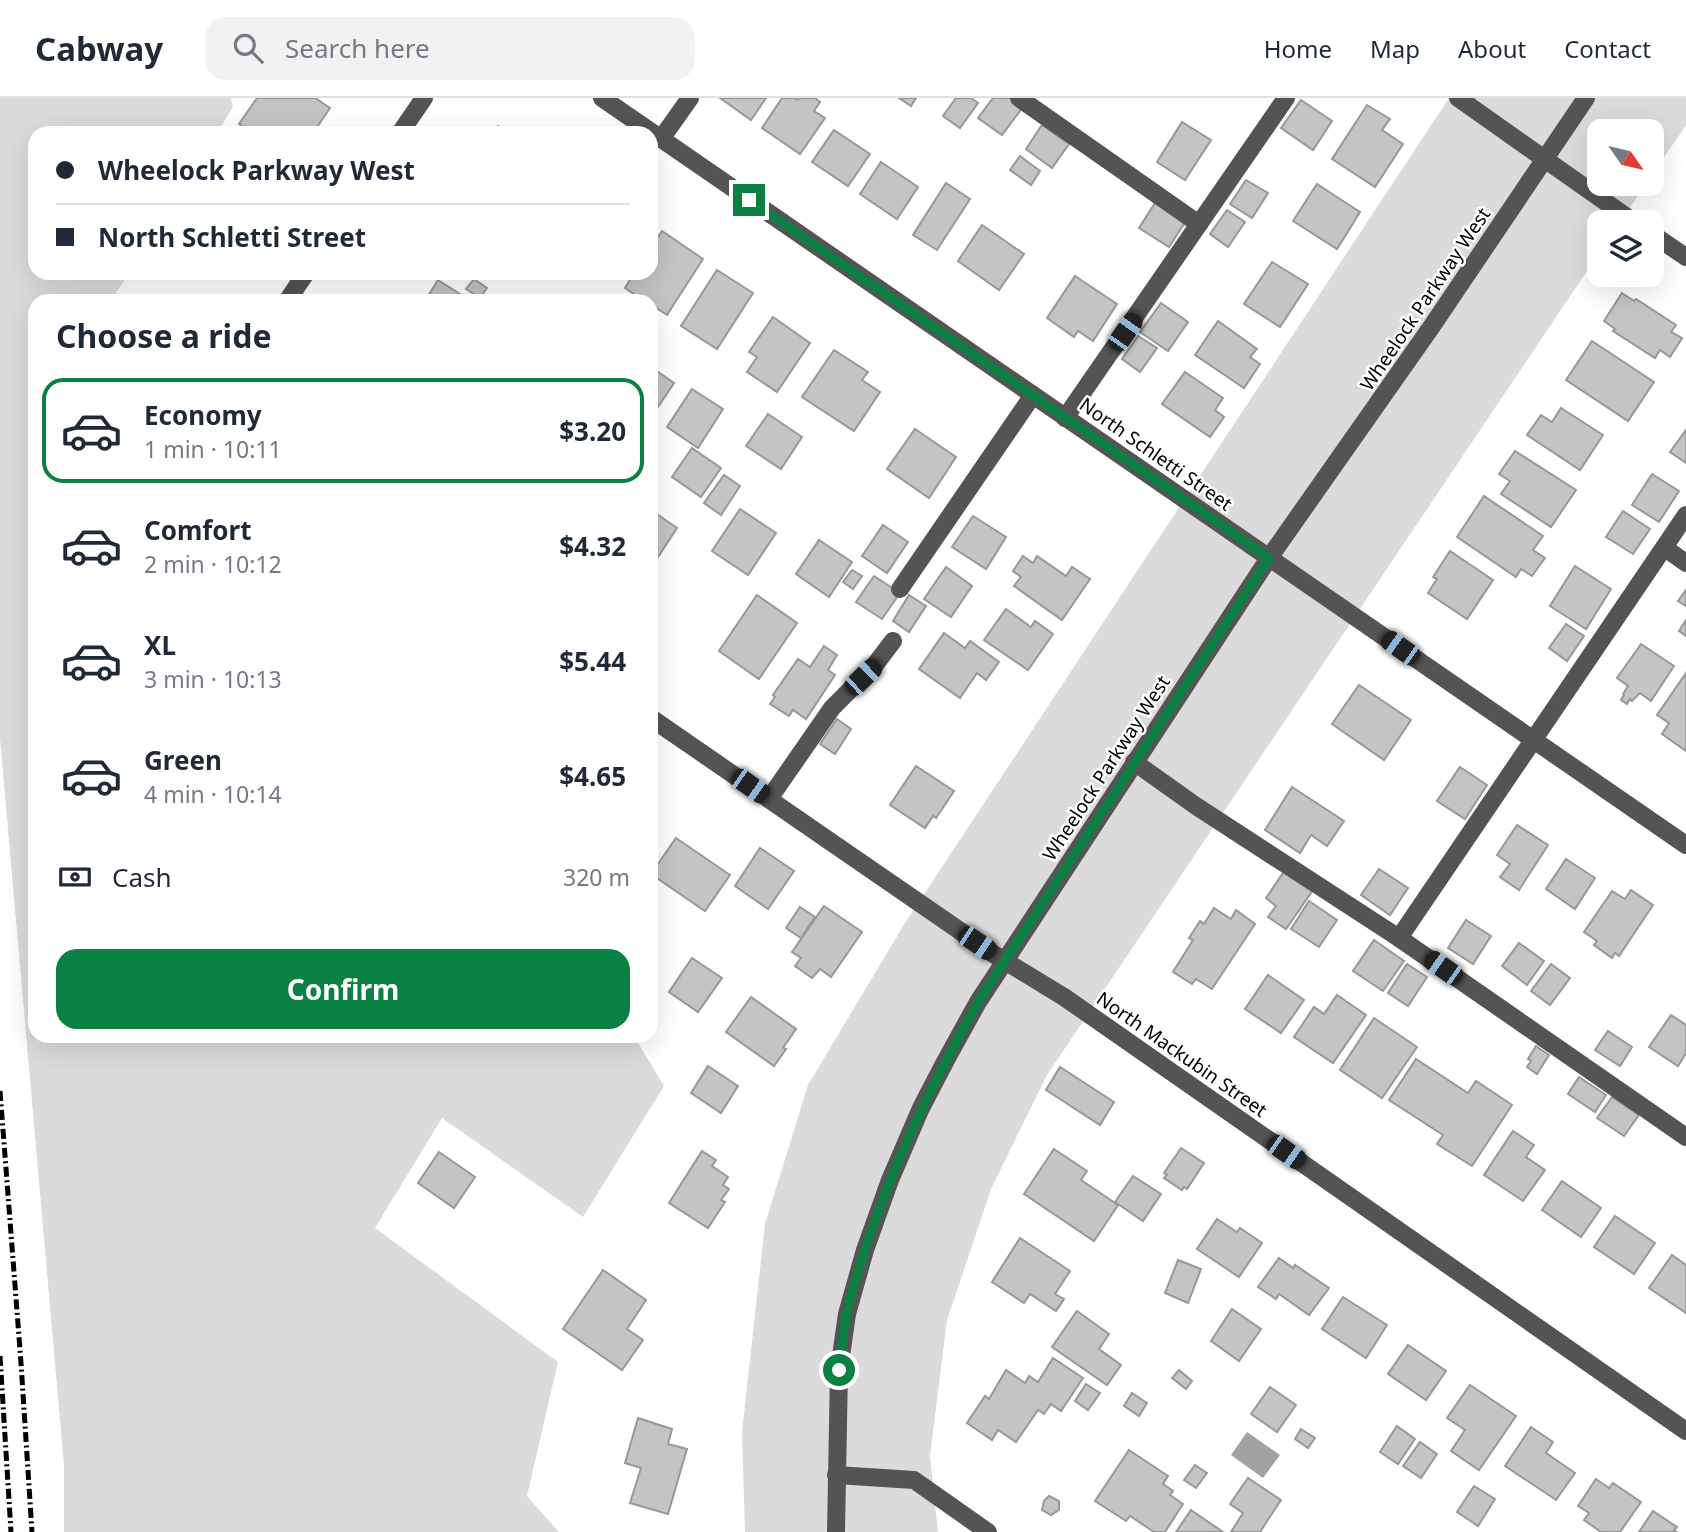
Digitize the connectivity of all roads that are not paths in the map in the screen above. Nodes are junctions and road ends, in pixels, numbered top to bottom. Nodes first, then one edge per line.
1 (424, 98) edge
2 (602, 98) edge
3 (690, 98) edge
4 (1019, 98) edge
5 (1286, 98) edge
6 (1458, 98) edge
7 (1586, 98) edge
8 (405, 126) edge
9 (642, 126) edge
10 (658, 137) edge
11 (661, 139) junction
12 (1545, 161) junction
13 (1616, 210) edge
14 (1199, 224) junction
15 (1664, 242) edge
16 (1686, 257) edge
17 (1033, 395) junction
18 (1065, 418) junction
19 (1686, 515) edge
20 (1665, 548) junction
21 (1269, 558) junction
22 (1686, 563) edge
23 (900, 589) dead end
24 (893, 640) dead end
25 (658, 723) edge
26 (1532, 739) junction
27 (1134, 762) junction
28 (769, 799) junction
29 (1686, 845) edge
30 (1399, 938) junction
31 (1005, 962) junction
32 (1686, 1137) edge
33 (1686, 1431) edge
34 (836, 1475) junction
35 (836, 1532) edge
36 (988, 1532) edge

1 - 8 street
2 - 9 street, North Schletti Street
3 - 11 street
4 - 14 street
5 - 14 street
6 - 12 street
7 - 12 street, Wheelock Parkway West
10 - 11 street, North Schletti Street
11 - 17 street, North Schletti Street
12 - 13 street
12 - 21 street, Wheelock Parkway West
14 - 18 street
15 - 16 street
17 - 18 street, North Schletti Street
17 - 23 street
18 - 21 street, North Schletti Street
19 - 20 street
20 - 22 street
20 - 26 street
21 - 26 street, North Schletti Street
21 - 27 street, Wheelock Parkway West
24 - 28 street
25 - 28 street, North Mackubin Street
26 - 29 street, North Schletti Street
26 - 30 street
27 - 30 street
27 - 31 street, Wheelock Parkway West
28 - 31 street, North Mackubin Street
30 - 32 street
31 - 33 street, North Mackubin Street
31 - 34 street, Wheelock Parkway West
34 - 35 street, Wheelock Parkway West
34 - 36 street

